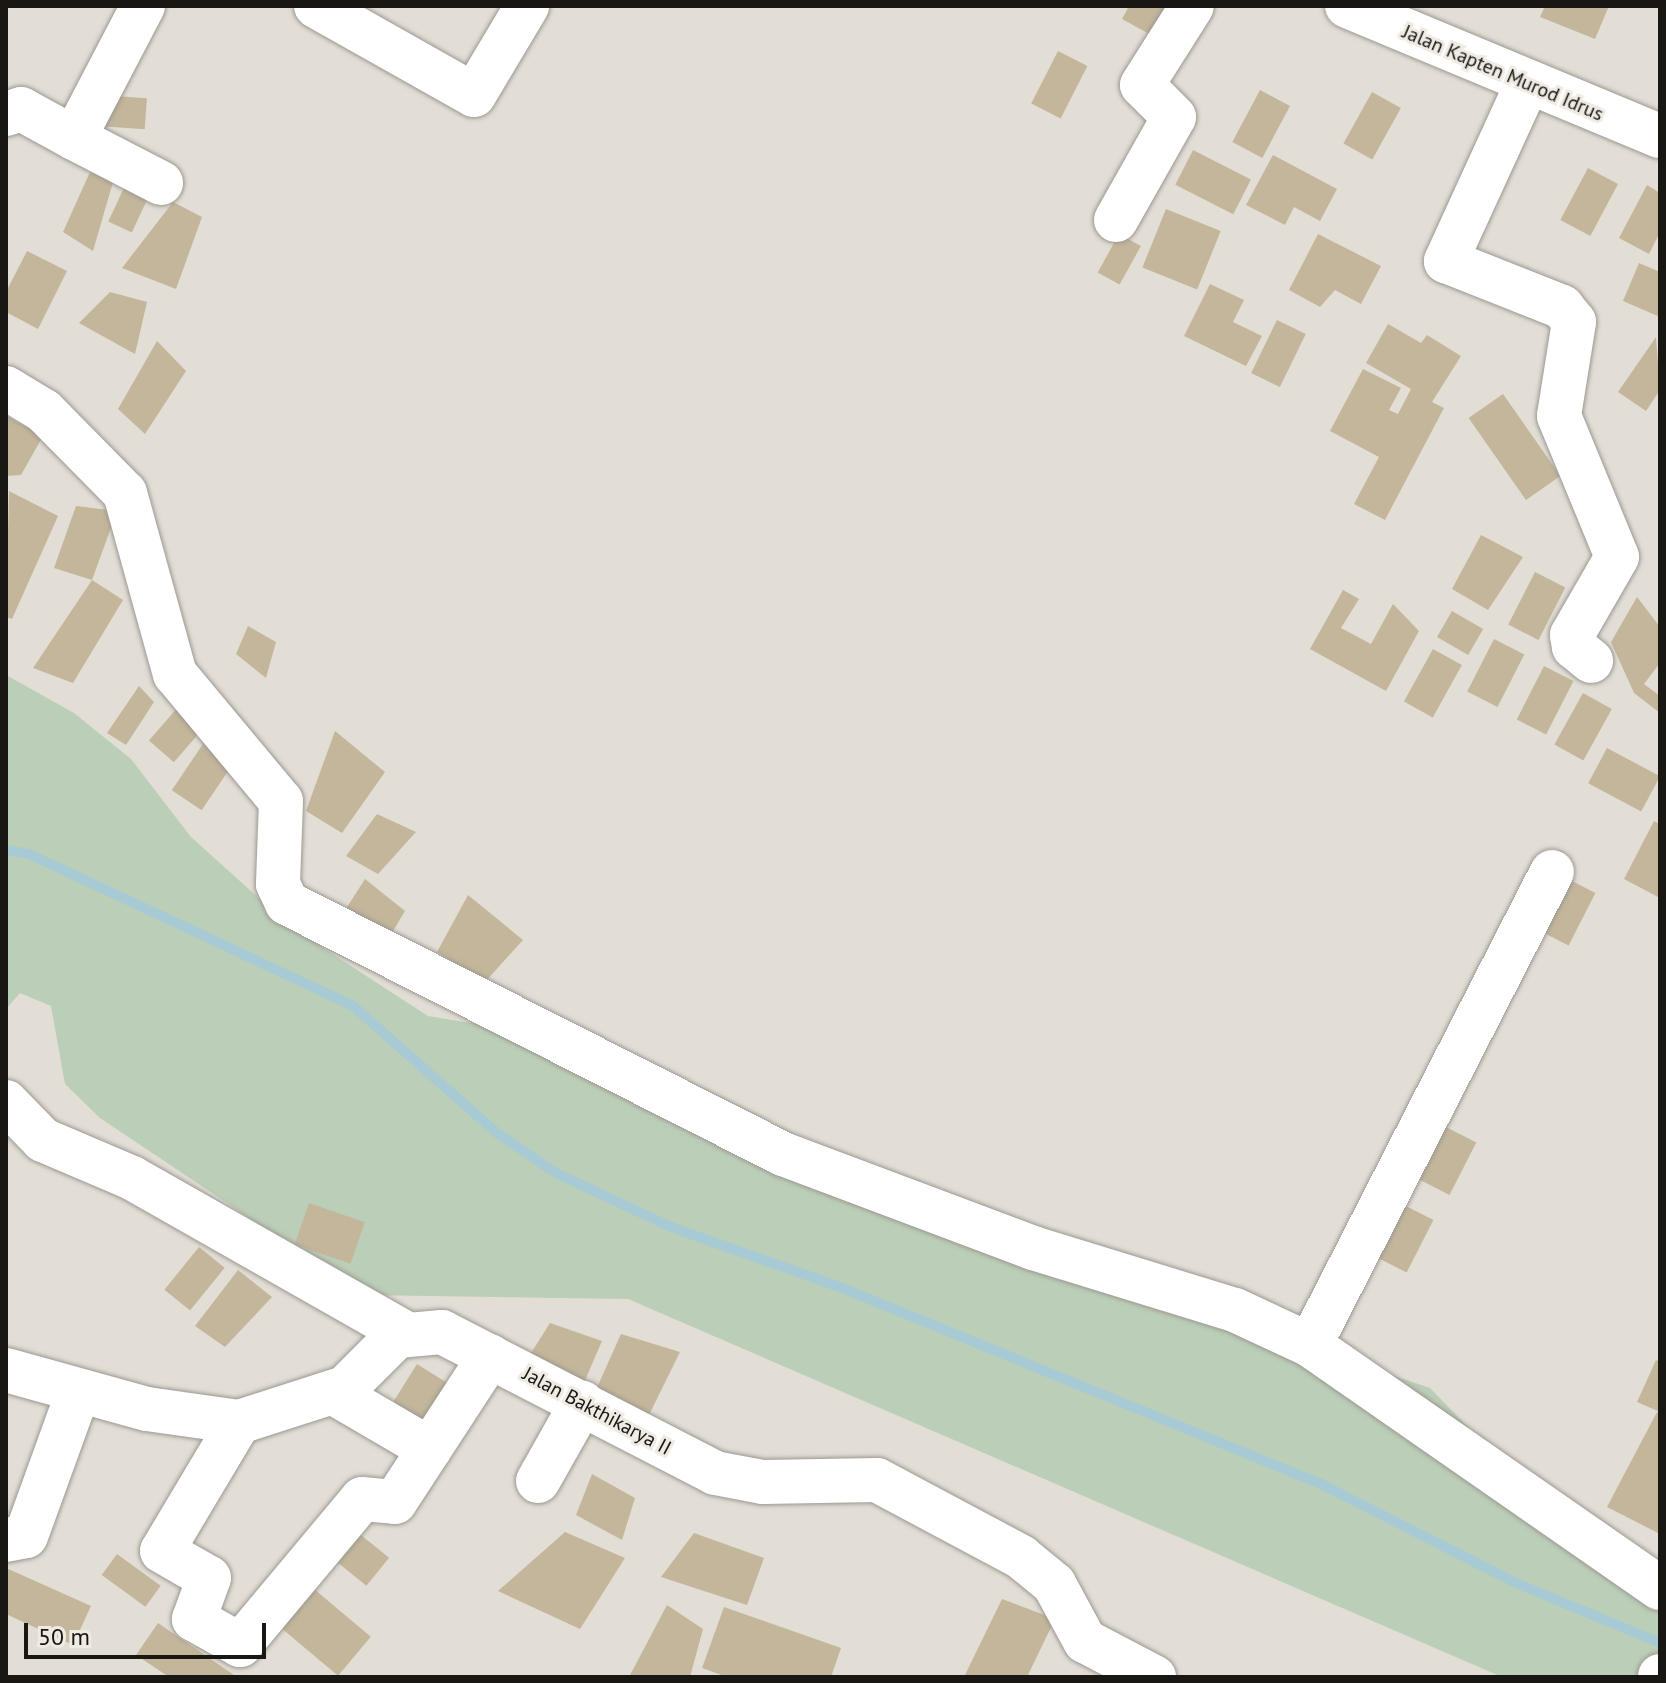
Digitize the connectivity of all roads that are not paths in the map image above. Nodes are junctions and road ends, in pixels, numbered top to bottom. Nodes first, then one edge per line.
1 (143, 6) edge
2 (316, 6) edge
3 (527, 6) edge
4 (1192, 6) edge
5 (1347, 6) edge
6 (1527, 84) junction
7 (6, 114) edge
8 (1660, 136) edge
9 (74, 138) junction
10 (161, 183) dead end
11 (1116, 220) dead end
12 (6, 388) edge
13 (1591, 661) dead end
14 (1552, 872) dead end
15 (6, 1102) edge
16 (405, 1333) junction
17 (1310, 1345) junction
18 (490, 1356) junction
19 (6, 1370) edge
20 (78, 1392) junction
21 (334, 1393) junction
22 (582, 1403) junction
23 (239, 1422) junction
24 (430, 1449) junction
25 (538, 1481) dead end
26 (6, 1540) edge
27 (1660, 1588) edge
28 (1154, 1677) edge

1 - 9 street
2 - 3 street
4 - 11 street
5 - 6 street, Jalan Kapten Murod Idrus
6 - 8 street, Jalan Kapten Murod Idrus
6 - 13 street
7 - 9 street
9 - 10 street
12 - 17 street
14 - 17 street
15 - 16 street
16 - 18 street, Jalan Bakthikarya II
16 - 21 street
17 - 27 street
18 - 22 street, Jalan Bakthikarya II
18 - 24 street
19 - 20 street
20 - 23 street
20 - 26 street
21 - 23 street
21 - 24 street
22 - 25 street
22 - 28 street, Jalan Bakthikarya II
23 - 24 street

